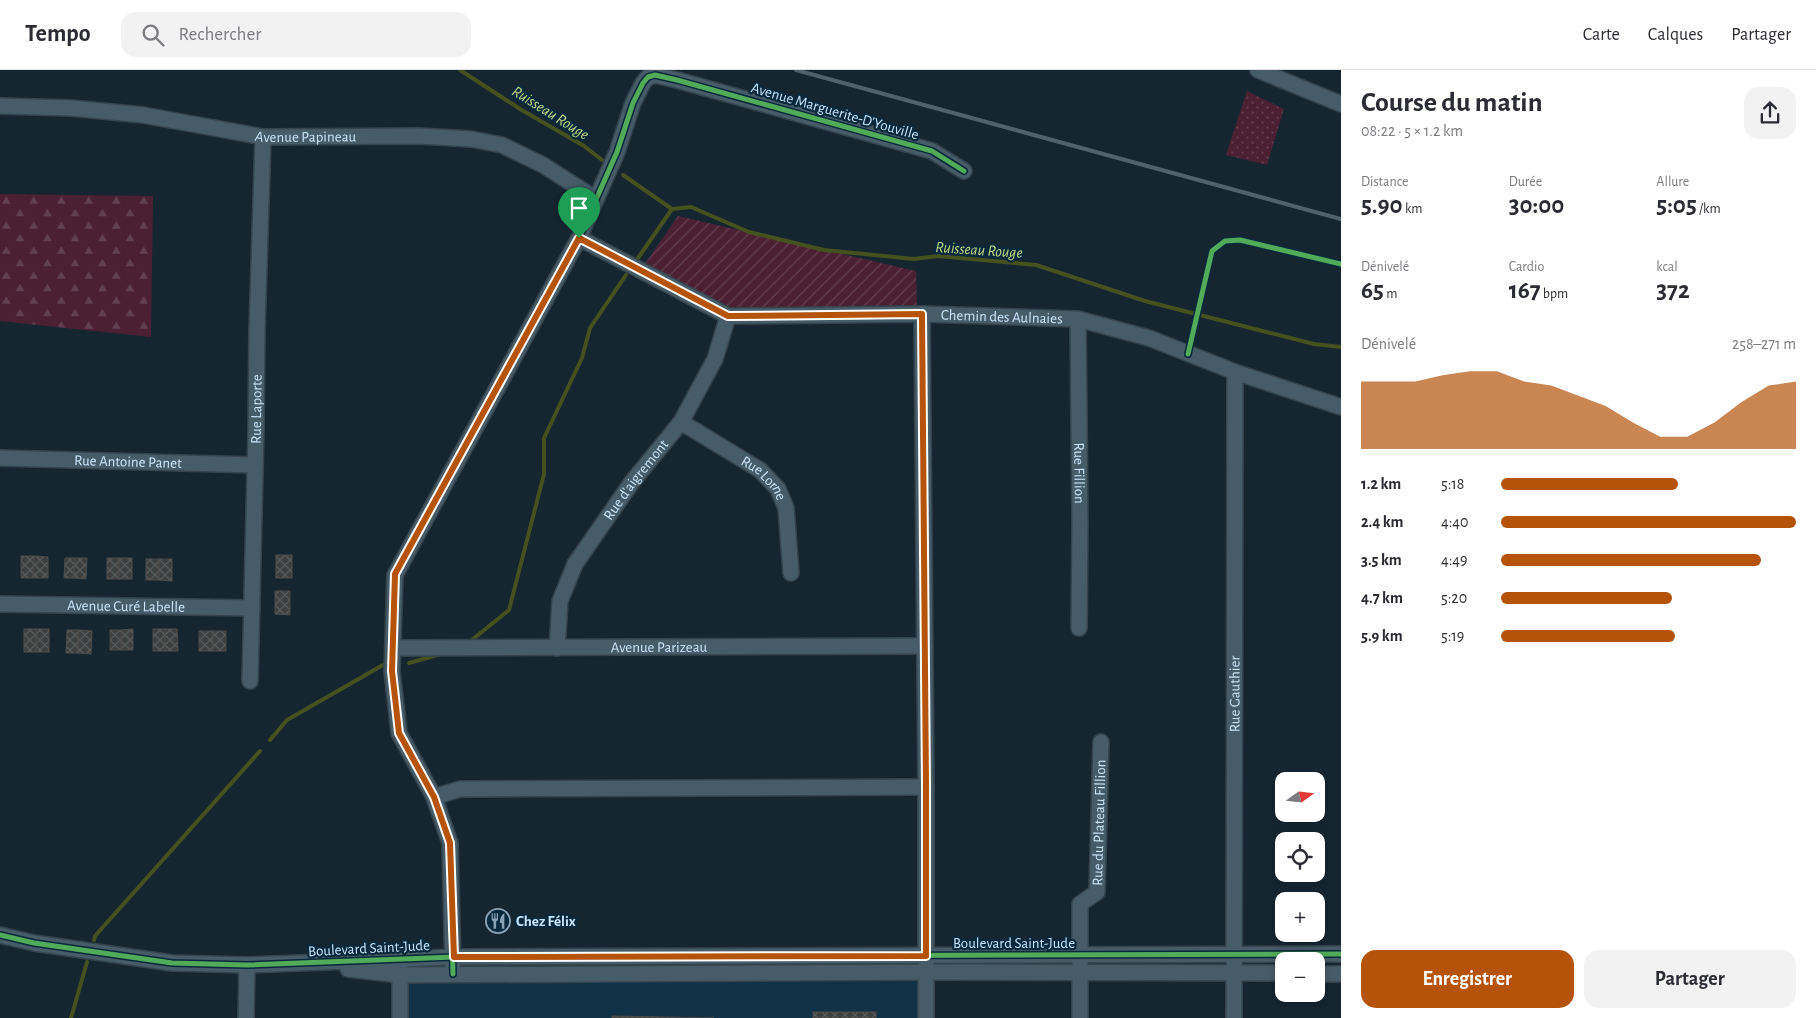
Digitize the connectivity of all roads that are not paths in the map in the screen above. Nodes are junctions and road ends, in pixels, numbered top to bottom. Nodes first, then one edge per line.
1 (1258, 70) edge
2 (1341, 104) edge
3 (0, 106) edge
4 (263, 137) junction
5 (964, 171) dead end
6 (596, 199) junction
7 (579, 238) junction
8 (922, 314) junction
9 (728, 316) junction
10 (1078, 319) junction
11 (1235, 372) junction
12 (1341, 407) edge
13 (680, 422) junction
14 (0, 458) edge
15 (255, 465) junction
16 (791, 573) dead end
17 (0, 604) edge
18 (252, 608) junction
19 (1079, 628) dead end
20 (925, 646) junction
21 (393, 648) junction
22 (557, 648) junction
23 (250, 681) dead end
24 (1101, 742) dead end
25 (926, 787) junction
26 (434, 797) junction
27 (0, 935) edge
28 (1234, 954) junction
29 (1341, 954) edge
30 (926, 956) junction
31 (1080, 956) junction
32 (454, 957) junction
33 (400, 959) junction
34 (307, 964) junction
35 (247, 965) junction
36 (926, 972) junction
37 (1080, 973) junction
38 (1234, 973) junction
39 (1275, 973) edge
40 (453, 974) junction
41 (1325, 974) edge
42 (1341, 974) edge
43 (400, 975) junction
44 (246, 1018) edge
45 (400, 1018) edge
46 (926, 1018) edge
47 (1080, 1018) edge
48 (1234, 1018) edge

1 - 2 street
3 - 4 street, Avenue Papineau
4 - 6 street, Avenue Papineau
4 - 15 street, Rue Laporte
5 - 6 street, Avenue Marguerite-D'Youville
6 - 7 street, Avenue Marguerite-D'Youville
7 - 9 street, Chemin des Aulnaies
7 - 21 street, Avenue Marguerite-D'Youville
8 - 9 street, Chemin des Aulnaies
8 - 10 street, Chemin des Aulnaies
8 - 20 street
9 - 13 street, Rue d'aigremont
10 - 11 street, Chemin des Aulnaies
10 - 19 street, Rue Fillion
11 - 12 street, Chemin des Aulnaies
11 - 28 street, Rue Gauthier
13 - 16 street, Rue Lorne
13 - 22 street, Rue d'aigremont
14 - 15 street, Rue Antoine Panet
15 - 18 street, Rue Laporte
17 - 18 street, Avenue Curé Labelle
18 - 23 street, Rue Laporte
20 - 22 street, Avenue Parizeau
20 - 25 street
21 - 22 street, Avenue Parizeau
21 - 26 street, Avenue Marguerite-D'Youville
24 - 31 street, Rue du Plateau Fillion
25 - 26 street
25 - 30 street
26 - 32 street, Avenue Marguerite-D'Youville
27 - 35 street, Boulevard Saint-Jude
28 - 29 street, Boulevard Saint-Jude
28 - 31 street, Boulevard Saint-Jude
28 - 38 street, Rue Gauthier
30 - 31 street, Boulevard Saint-Jude
30 - 32 street, Boulevard Saint-Jude
30 - 36 street
31 - 37 street
32 - 33 street, Boulevard Saint-Jude
32 - 40 street, Avenue Marguerite-D'Youville
33 - 34 street, Boulevard Saint-Jude
33 - 43 street
34 - 35 street, Boulevard Saint-Jude
34 - 43 street, Boulevard Saint-Jude
35 - 44 street
36 - 37 street, Boulevard Saint-Jude
36 - 40 street, Boulevard Saint-Jude
36 - 46 street
37 - 38 street, Boulevard Saint-Jude
37 - 47 street
38 - 39 street, Boulevard Saint-Jude
38 - 48 street, Rue Gauthier
40 - 43 street, Boulevard Saint-Jude
41 - 42 street
43 - 45 street

